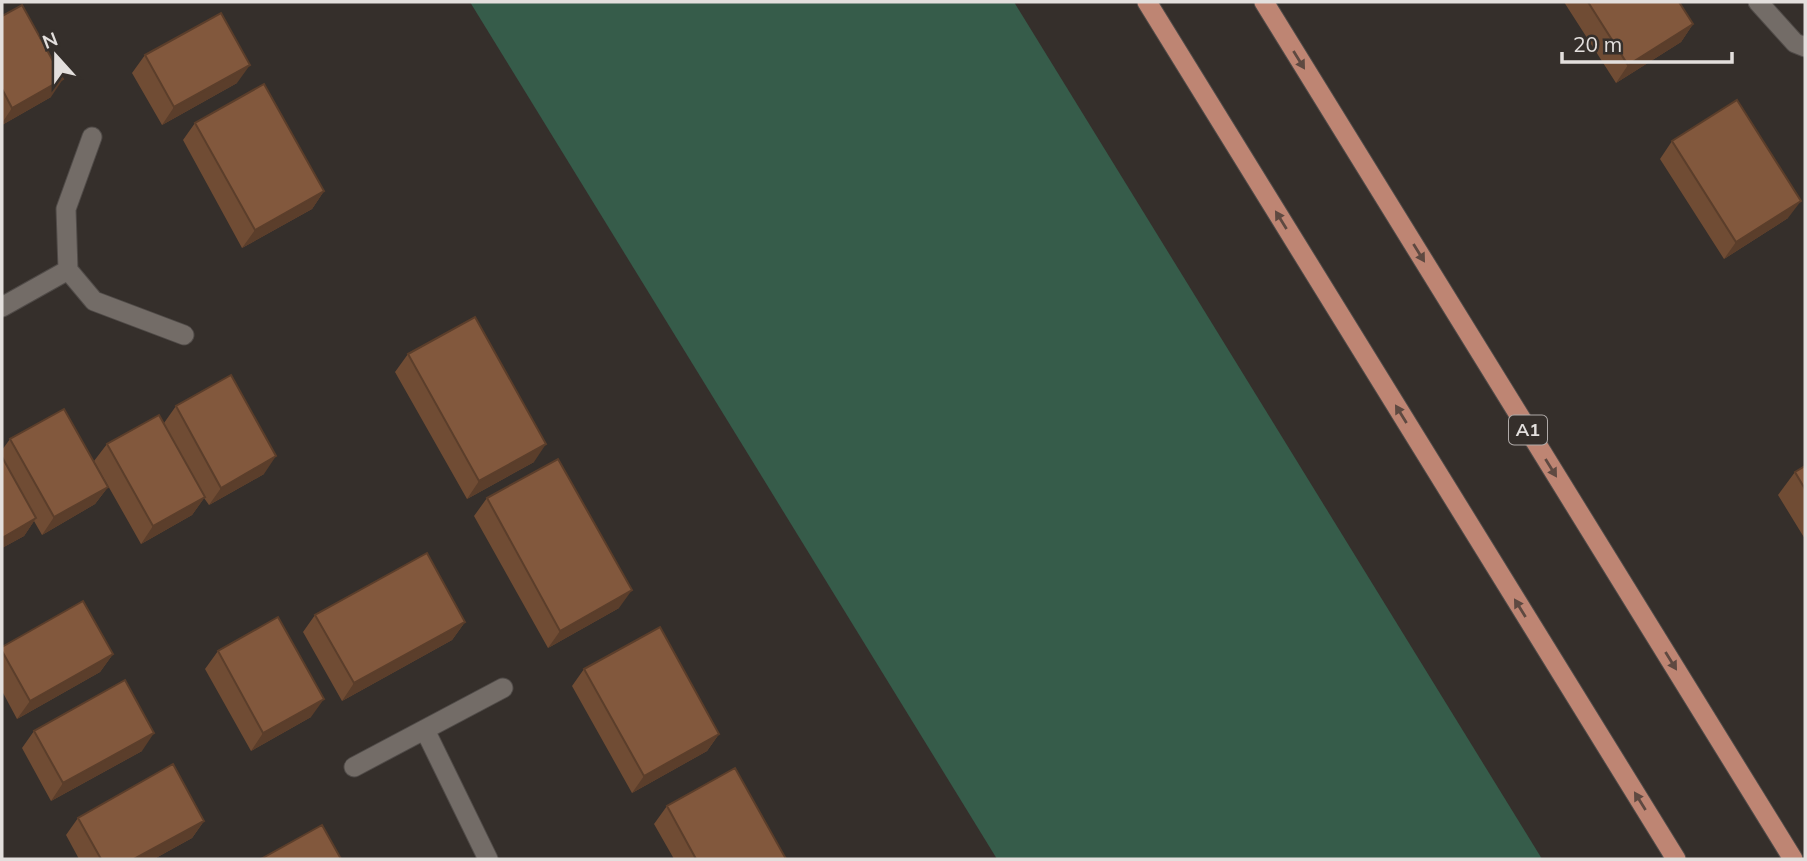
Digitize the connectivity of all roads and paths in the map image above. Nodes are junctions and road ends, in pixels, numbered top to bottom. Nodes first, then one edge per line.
1 (1147, 2) edge
2 (1264, 2) edge
3 (1758, 2) edge
4 (1805, 47) edge
5 (92, 137) dead end
6 (68, 270) junction
7 (2, 307) edge
8 (184, 335) dead end
9 (503, 688) dead end
10 (425, 730) junction
11 (354, 767) dead end
12 (488, 859) edge
13 (1675, 859) edge
14 (1793, 859) edge

13 -> 1 highway
2 -> 14 highway, A1
3 - 4 street
5 - 6 street
6 - 7 street
6 - 8 street
9 - 10 street
10 - 11 street
10 - 12 street

